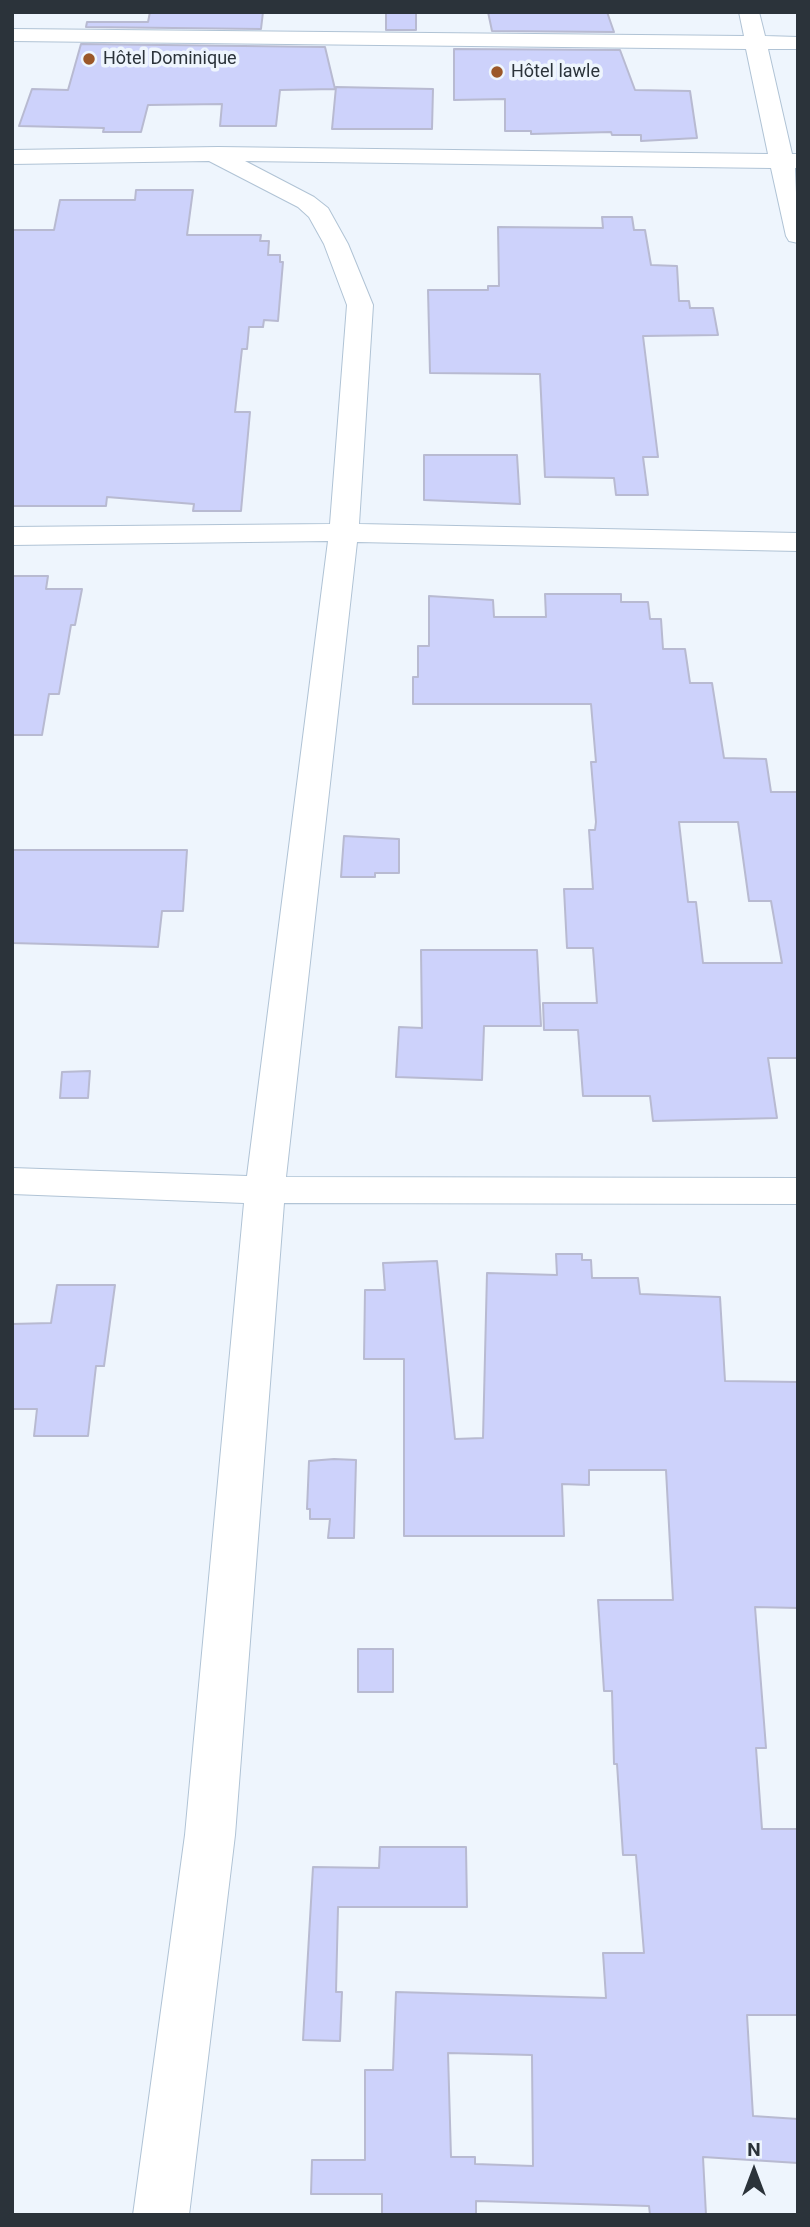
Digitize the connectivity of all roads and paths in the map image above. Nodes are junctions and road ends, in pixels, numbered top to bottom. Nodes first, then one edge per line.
1 (750, 12) edge
2 (12, 35) edge
3 (756, 43) junction
4 (798, 43) edge
5 (213, 154) junction
6 (12, 157) edge
7 (790, 160) edge
8 (798, 236) edge
9 (344, 532) junction
10 (12, 536) edge
11 (798, 542) edge
12 (12, 1181) edge
13 (265, 1191) junction
14 (798, 1191) edge
15 (162, 2215) edge

1 - 3 street
2 - 3 street
3 - 4 street
3 - 7 street
5 - 6 street
5 - 7 street
5 - 9 street
7 - 8 street
9 - 10 street
9 - 11 street
9 - 13 street
12 - 13 street
13 - 14 street
13 - 15 street

